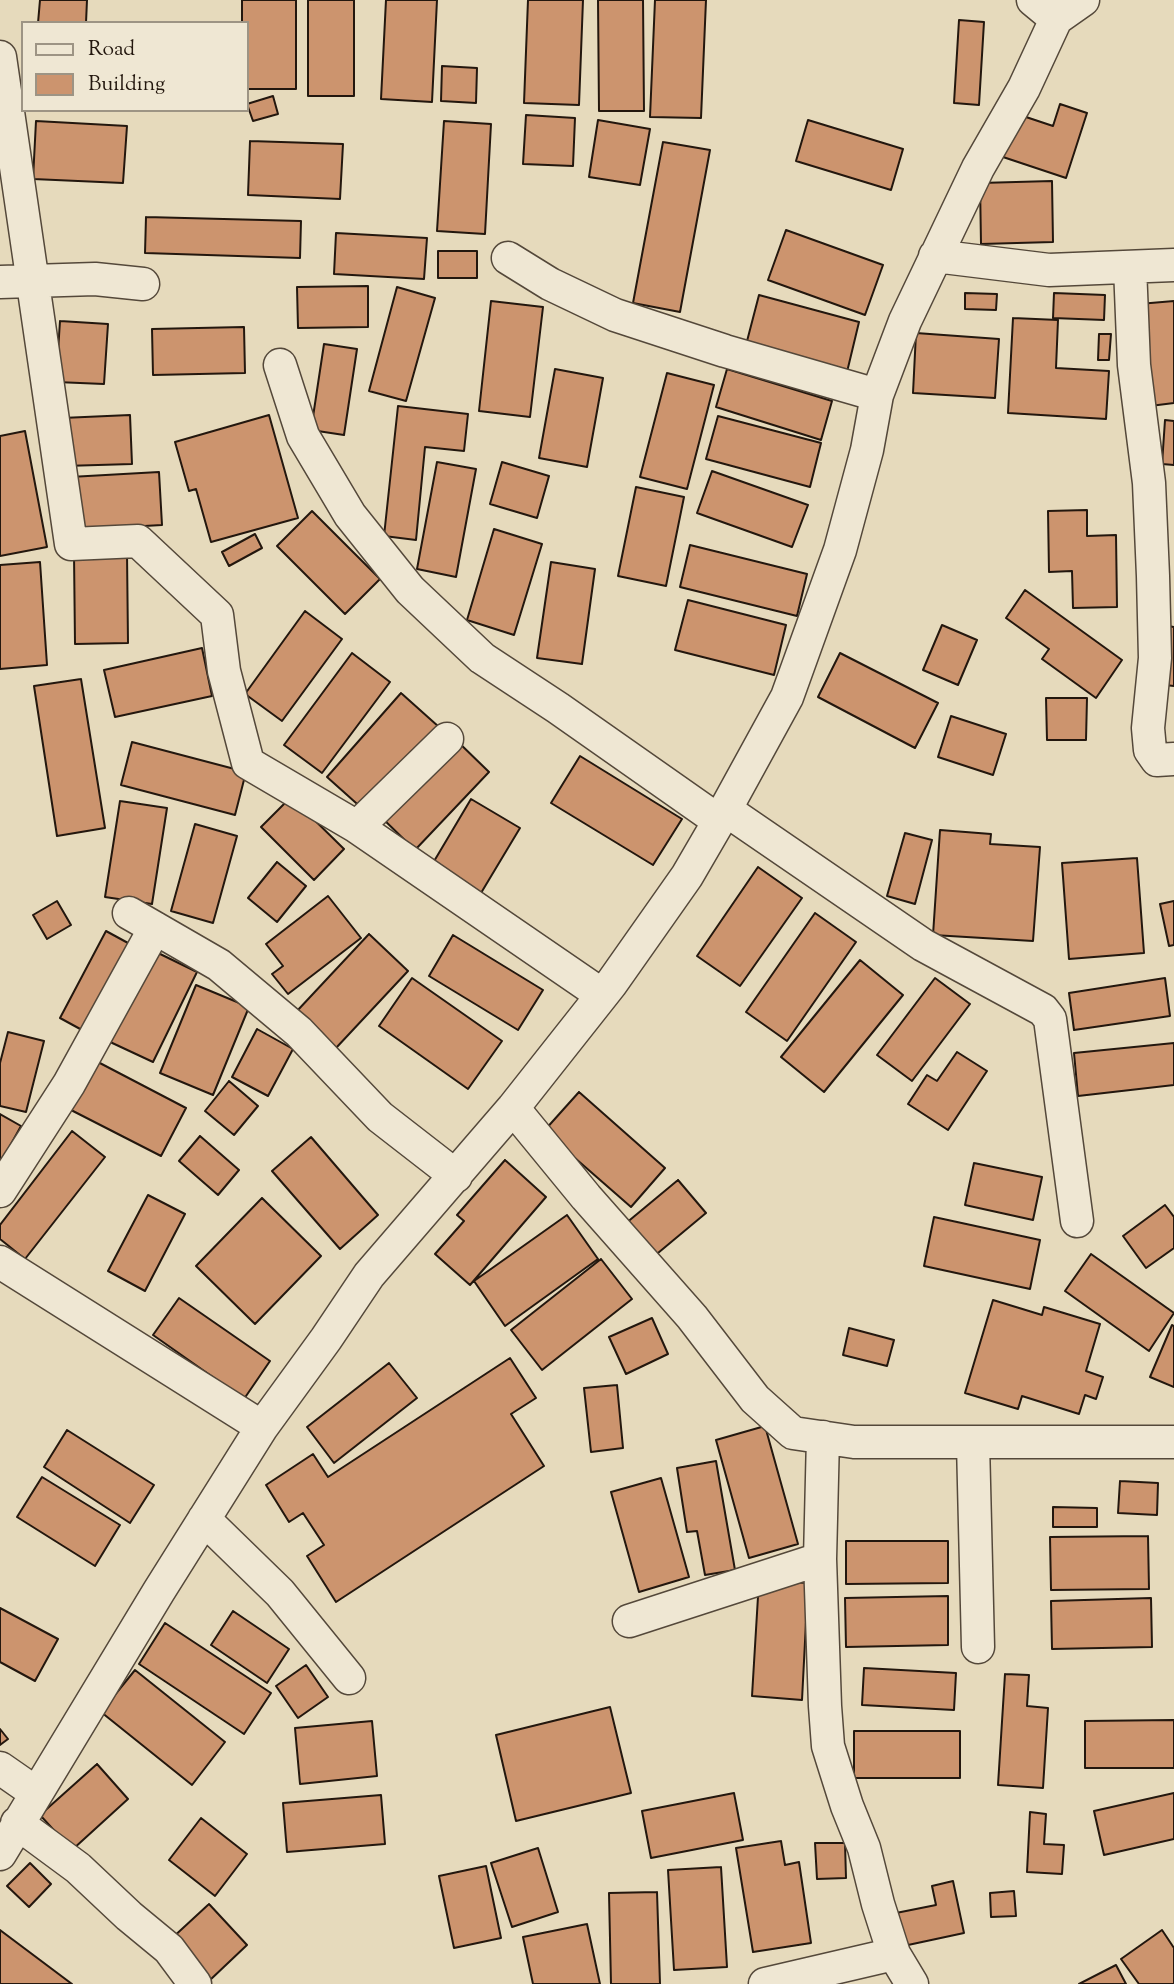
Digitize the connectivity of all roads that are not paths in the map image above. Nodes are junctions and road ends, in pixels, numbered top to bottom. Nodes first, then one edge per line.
1 (1083, 0) edge
2 (1045, 10) edge
3 (0, 57) edge
4 (935, 256) junction
5 (508, 258) dead end
6 (1174, 265) edge
7 (1130, 267) junction
8 (33, 281) junction
9 (0, 282) edge
10 (143, 284) dead end
11 (280, 365) dead end
12 (877, 395) junction
13 (1164, 614) edge
14 (447, 739) dead end
15 (1174, 760) edge
16 (723, 815) junction
17 (357, 827) junction
18 (602, 995) junction
19 (513, 1108) junction
20 (456, 1176) junction
21 (0, 1191) edge
22 (1077, 1221) dead end
23 (0, 1262) edge
24 (262, 1427) junction
25 (823, 1437) junction
26 (1174, 1442) edge
27 (973, 1443) junction
28 (204, 1519) junction
29 (820, 1559) junction
30 (629, 1622) dead end
31 (978, 1647) dead end
32 (349, 1678) dead end
33 (0, 1768) edge
34 (36, 1793) junction
35 (18, 1823) junction
36 (0, 1854) edge
37 (894, 1954) junction
38 (195, 1984) edge
39 (765, 1984) edge
40 (912, 1984) edge

1 - 2 street
2 - 4 street
3 - 8 street
4 - 7 street
4 - 12 street
5 - 12 street
6 - 7 street
7 - 13 street
8 - 9 street
8 - 10 street
8 - 17 street
11 - 16 street
12 - 16 street
13 - 15 street
14 - 17 street
16 - 18 street
16 - 22 street
17 - 18 street
18 - 19 street
19 - 20 street
19 - 25 street
20 - 21 street
20 - 24 street
23 - 24 street
24 - 28 street
25 - 27 street
25 - 29 street
26 - 27 street
27 - 31 street
28 - 32 street
28 - 34 street
29 - 30 street
29 - 37 street
33 - 34 street
34 - 35 street
35 - 36 street
35 - 38 street
37 - 39 street
37 - 40 street

